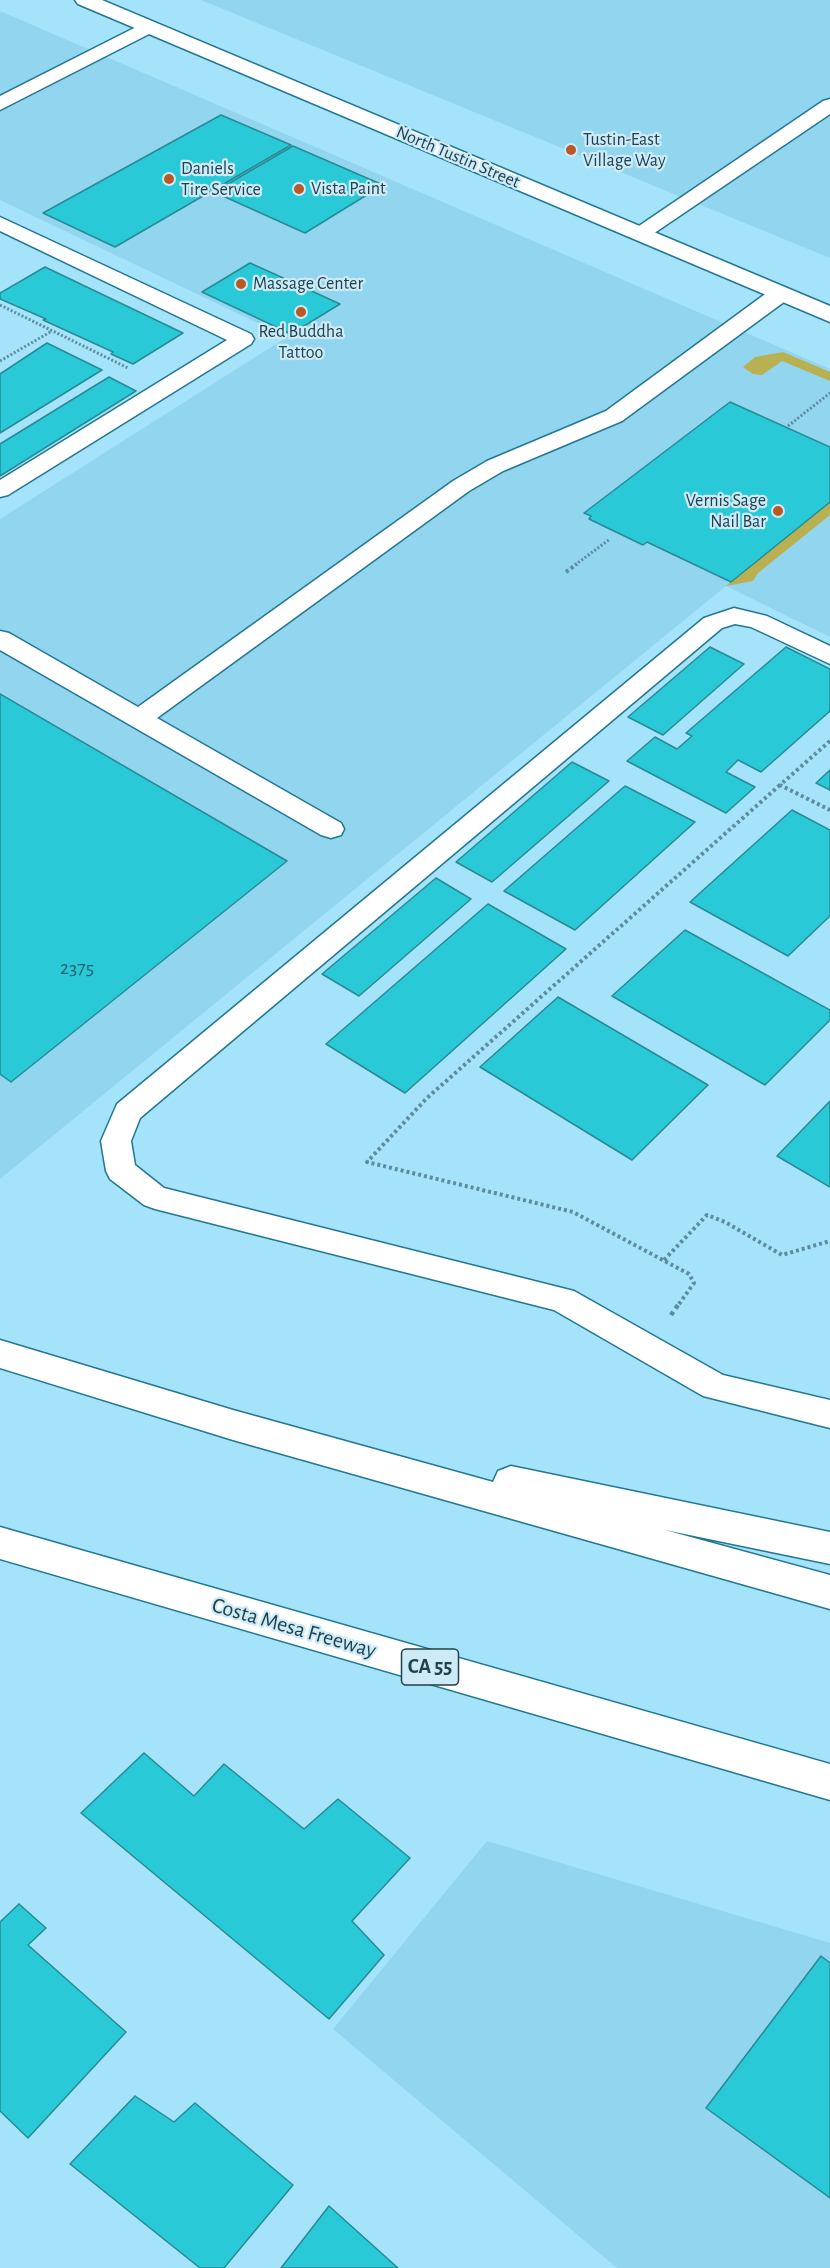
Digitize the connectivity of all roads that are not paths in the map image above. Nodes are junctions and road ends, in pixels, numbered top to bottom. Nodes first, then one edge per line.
1 (85, 0) edge
2 (138, 22) junction
3 (0, 84) edge
4 (0, 104) edge
5 (830, 105) edge
6 (0, 223) edge
7 (640, 234) junction
8 (780, 294) junction
9 (830, 315) edge
10 (0, 490) edge
11 (0, 639) edge
12 (830, 656) edge
13 (139, 719) junction
14 (331, 829) dead end
15 (0, 1354) edge
16 (830, 1414) edge
17 (232, 1425) junction
18 (0, 1543) edge
19 (830, 1548) edge
20 (830, 1592) edge
21 (830, 1782) edge

1 - 2 main road, North Tustin Street
2 - 3 lane
2 - 4 lane
2 - 7 main road, North Tustin Street
5 - 7 lane
6 - 10 lane
7 - 8 main road, North Tustin Street
8 - 9 main road, North Tustin Street
8 - 13 lane
11 - 13 lane
12 - 16 lane
13 - 14 lane
15 - 17 main road
17 - 19 main road
17 - 20 main road
18 - 21 main road, Costa Mesa Freeway / CA 55

